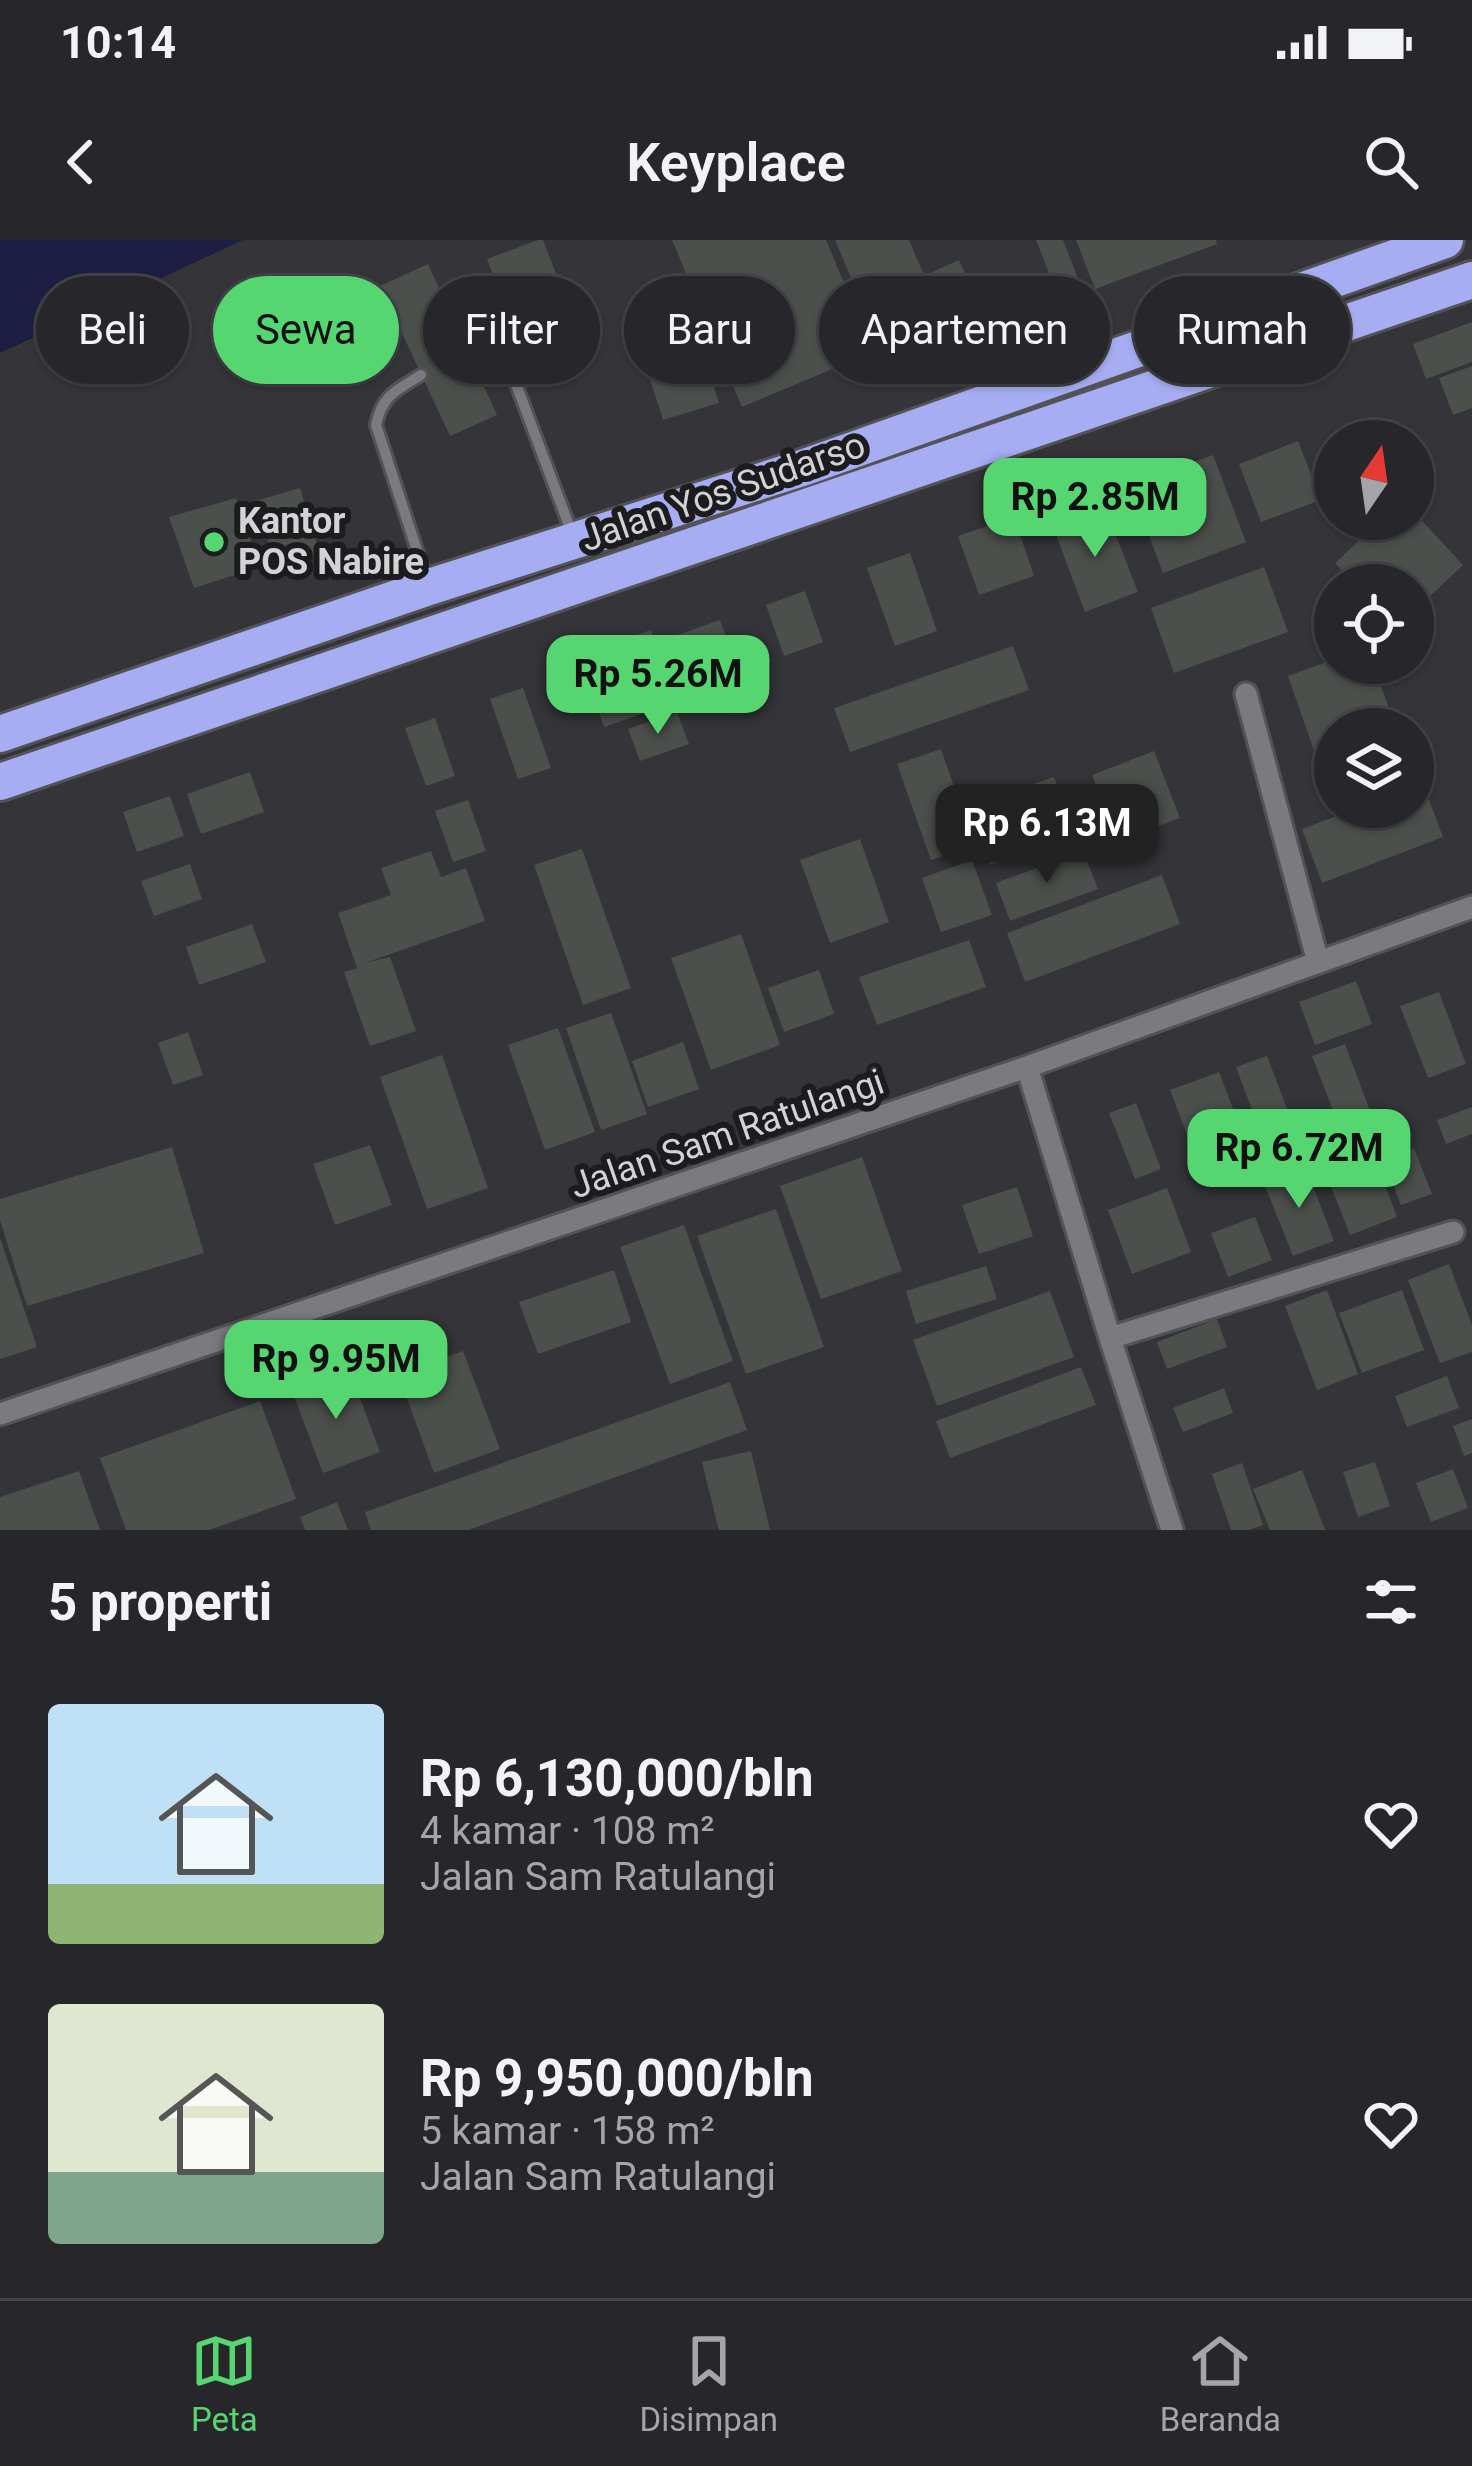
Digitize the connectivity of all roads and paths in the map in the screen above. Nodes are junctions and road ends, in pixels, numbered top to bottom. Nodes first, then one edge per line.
1 (1445, 240) edge
2 (1472, 280) edge
3 (421, 375) dead end
4 (516, 384) edge
5 (575, 541) junction
6 (429, 586) junction
7 (125, 691) junction
8 (1246, 694) dead end
9 (0, 734) edge
10 (142, 734) junction
11 (0, 782) edge
12 (1472, 907) edge
13 (1318, 962) junction
14 (1027, 1067) junction
15 (1453, 1232) dead end
16 (1110, 1338) junction
17 (0, 1414) edge
18 (1172, 1530) edge

1 - 5 highway, Jalan Yos Sudarso
2 - 10 highway, Jalan Yos Sudarso
3 - 6 lane
4 - 5 lane
5 - 6 highway, Jalan Yos Sudarso
6 - 7 highway, Jalan Yos Sudarso
7 - 9 highway, Jalan Yos Sudarso
7 - 10 highway
8 - 13 street
10 - 11 highway, Jalan Yos Sudarso
12 - 13 street, Jalan Sam Ratulangi
13 - 14 street, Jalan Sam Ratulangi
14 - 16 street
14 - 17 street, Jalan Sam Ratulangi
15 - 16 street
16 - 18 street

